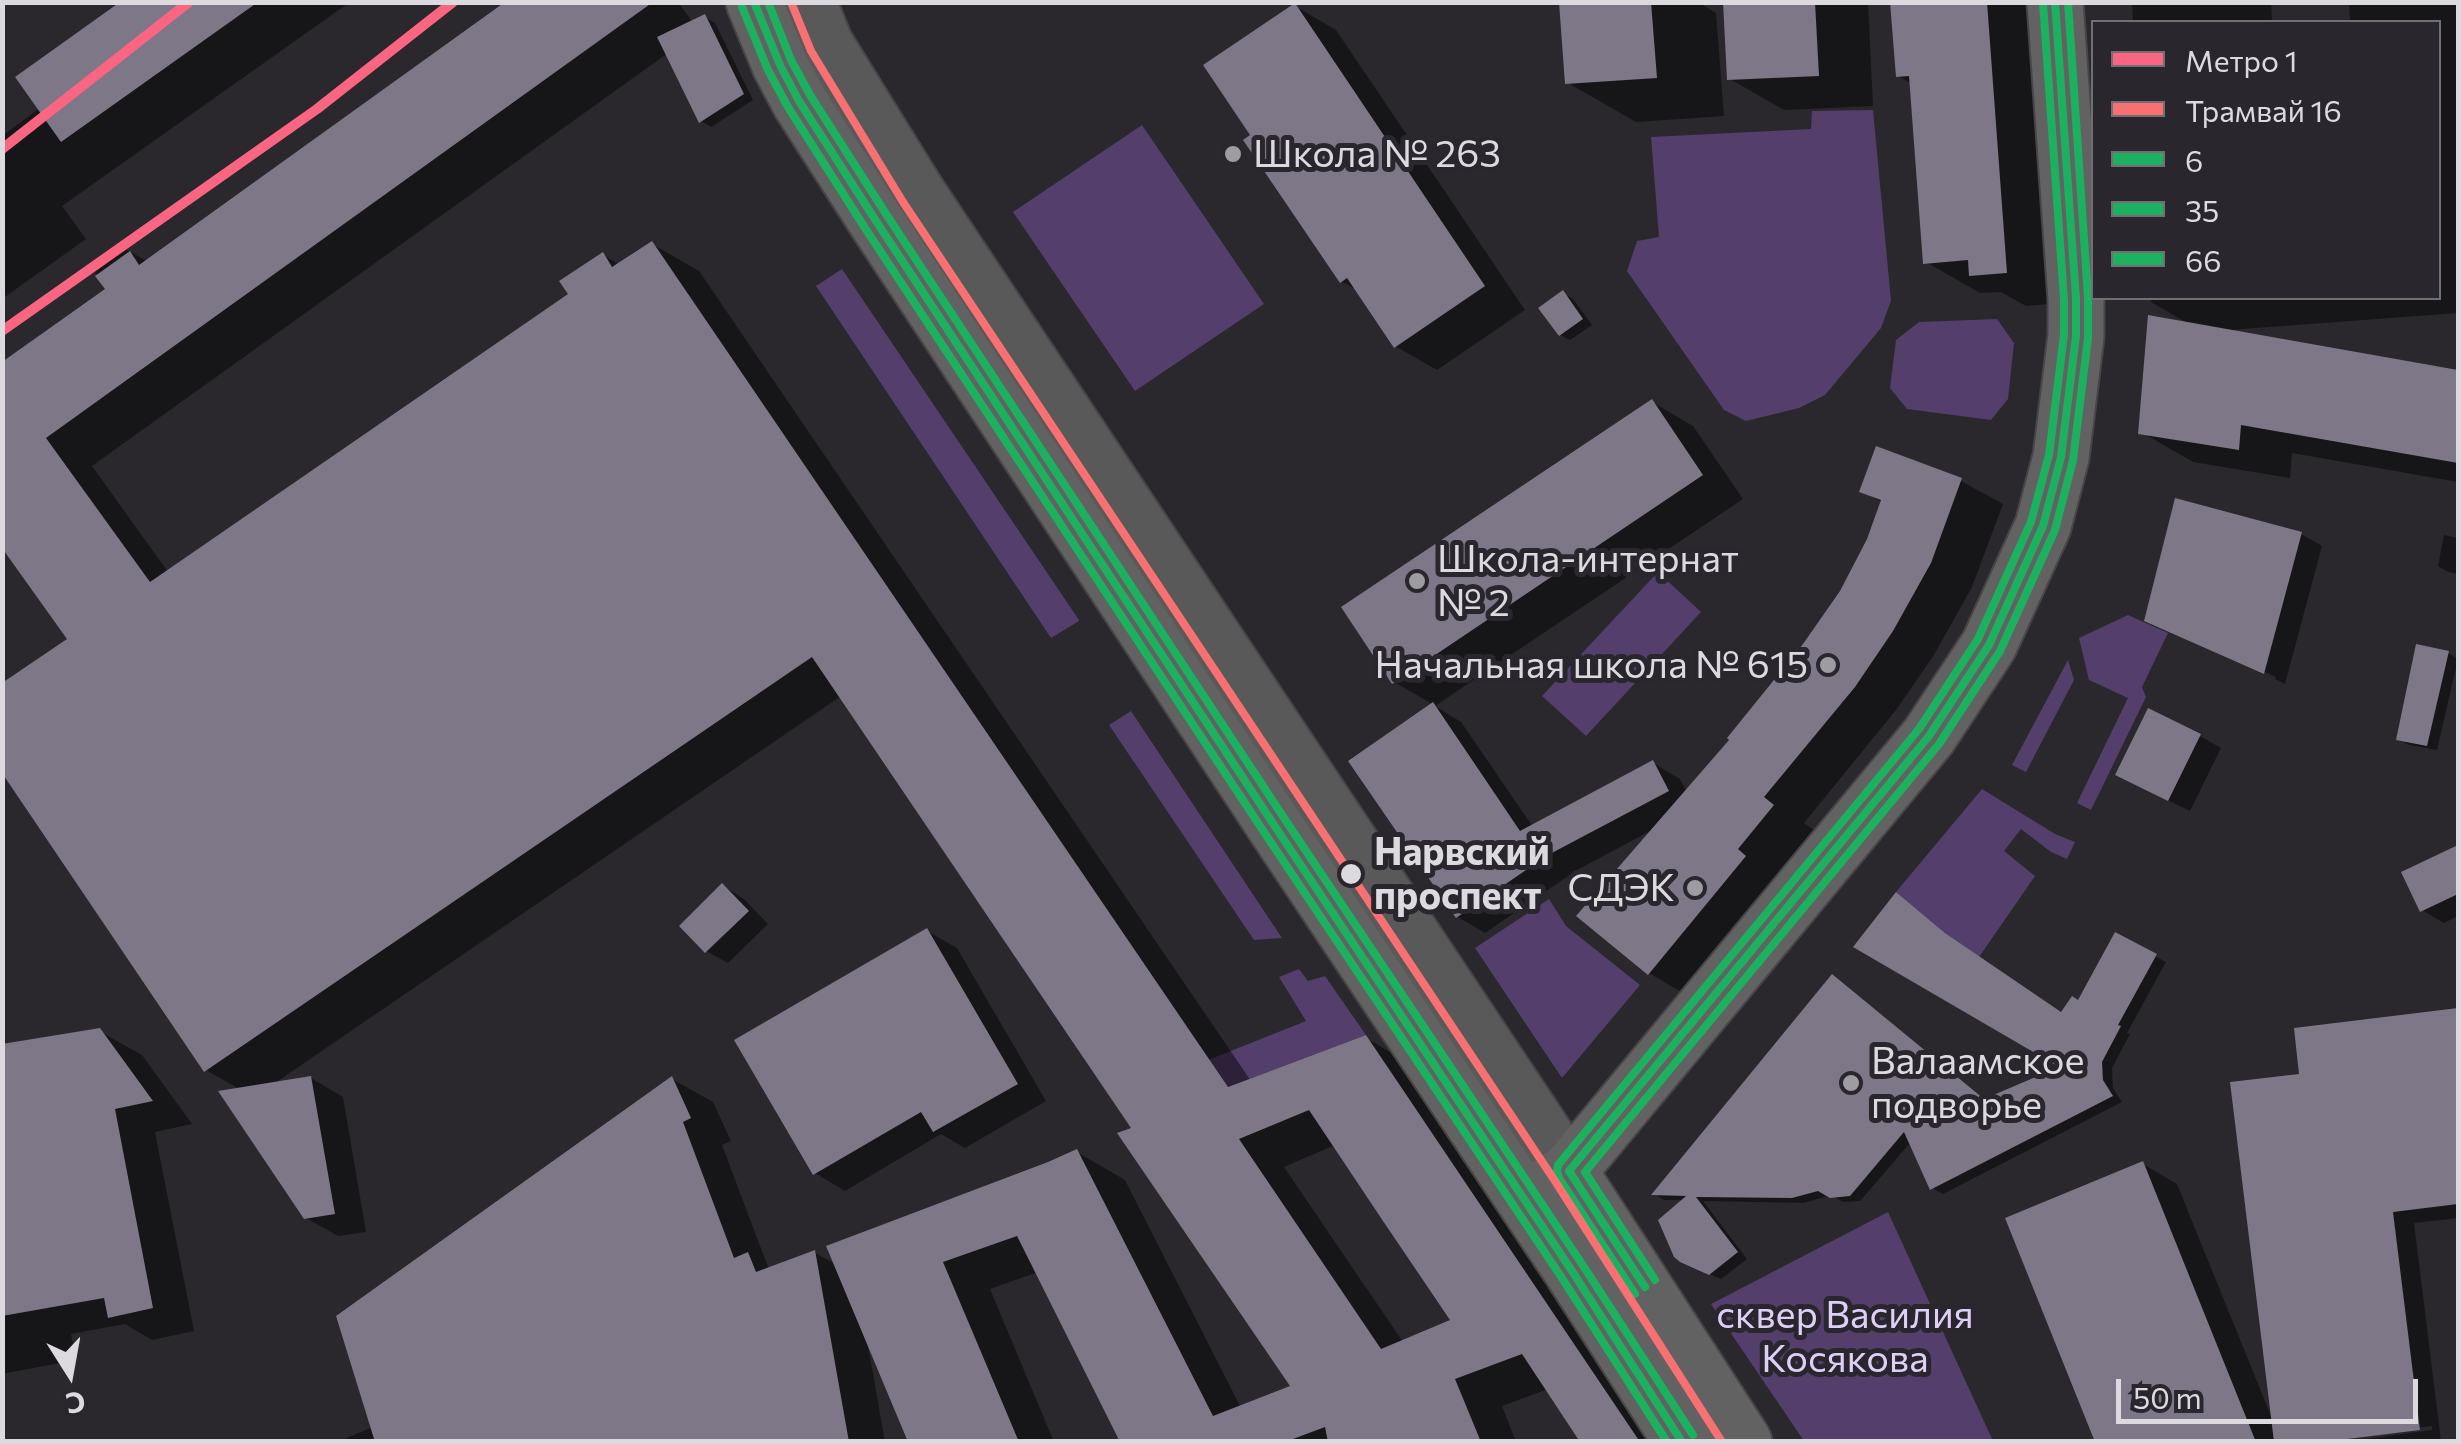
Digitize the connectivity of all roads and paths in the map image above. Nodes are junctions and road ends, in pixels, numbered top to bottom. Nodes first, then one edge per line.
1 (754, 2) edge
2 (808, 2) edge
3 (2055, 2) edge
4 (1569, 1170) junction
5 (1525, 1200) junction
6 (1682, 1442) edge
7 (1744, 1442) edge

1 - 5 main road
2 - 4 street
3 - 4 main road
4 - 5 main road
4 - 7 main road
5 - 6 main road

